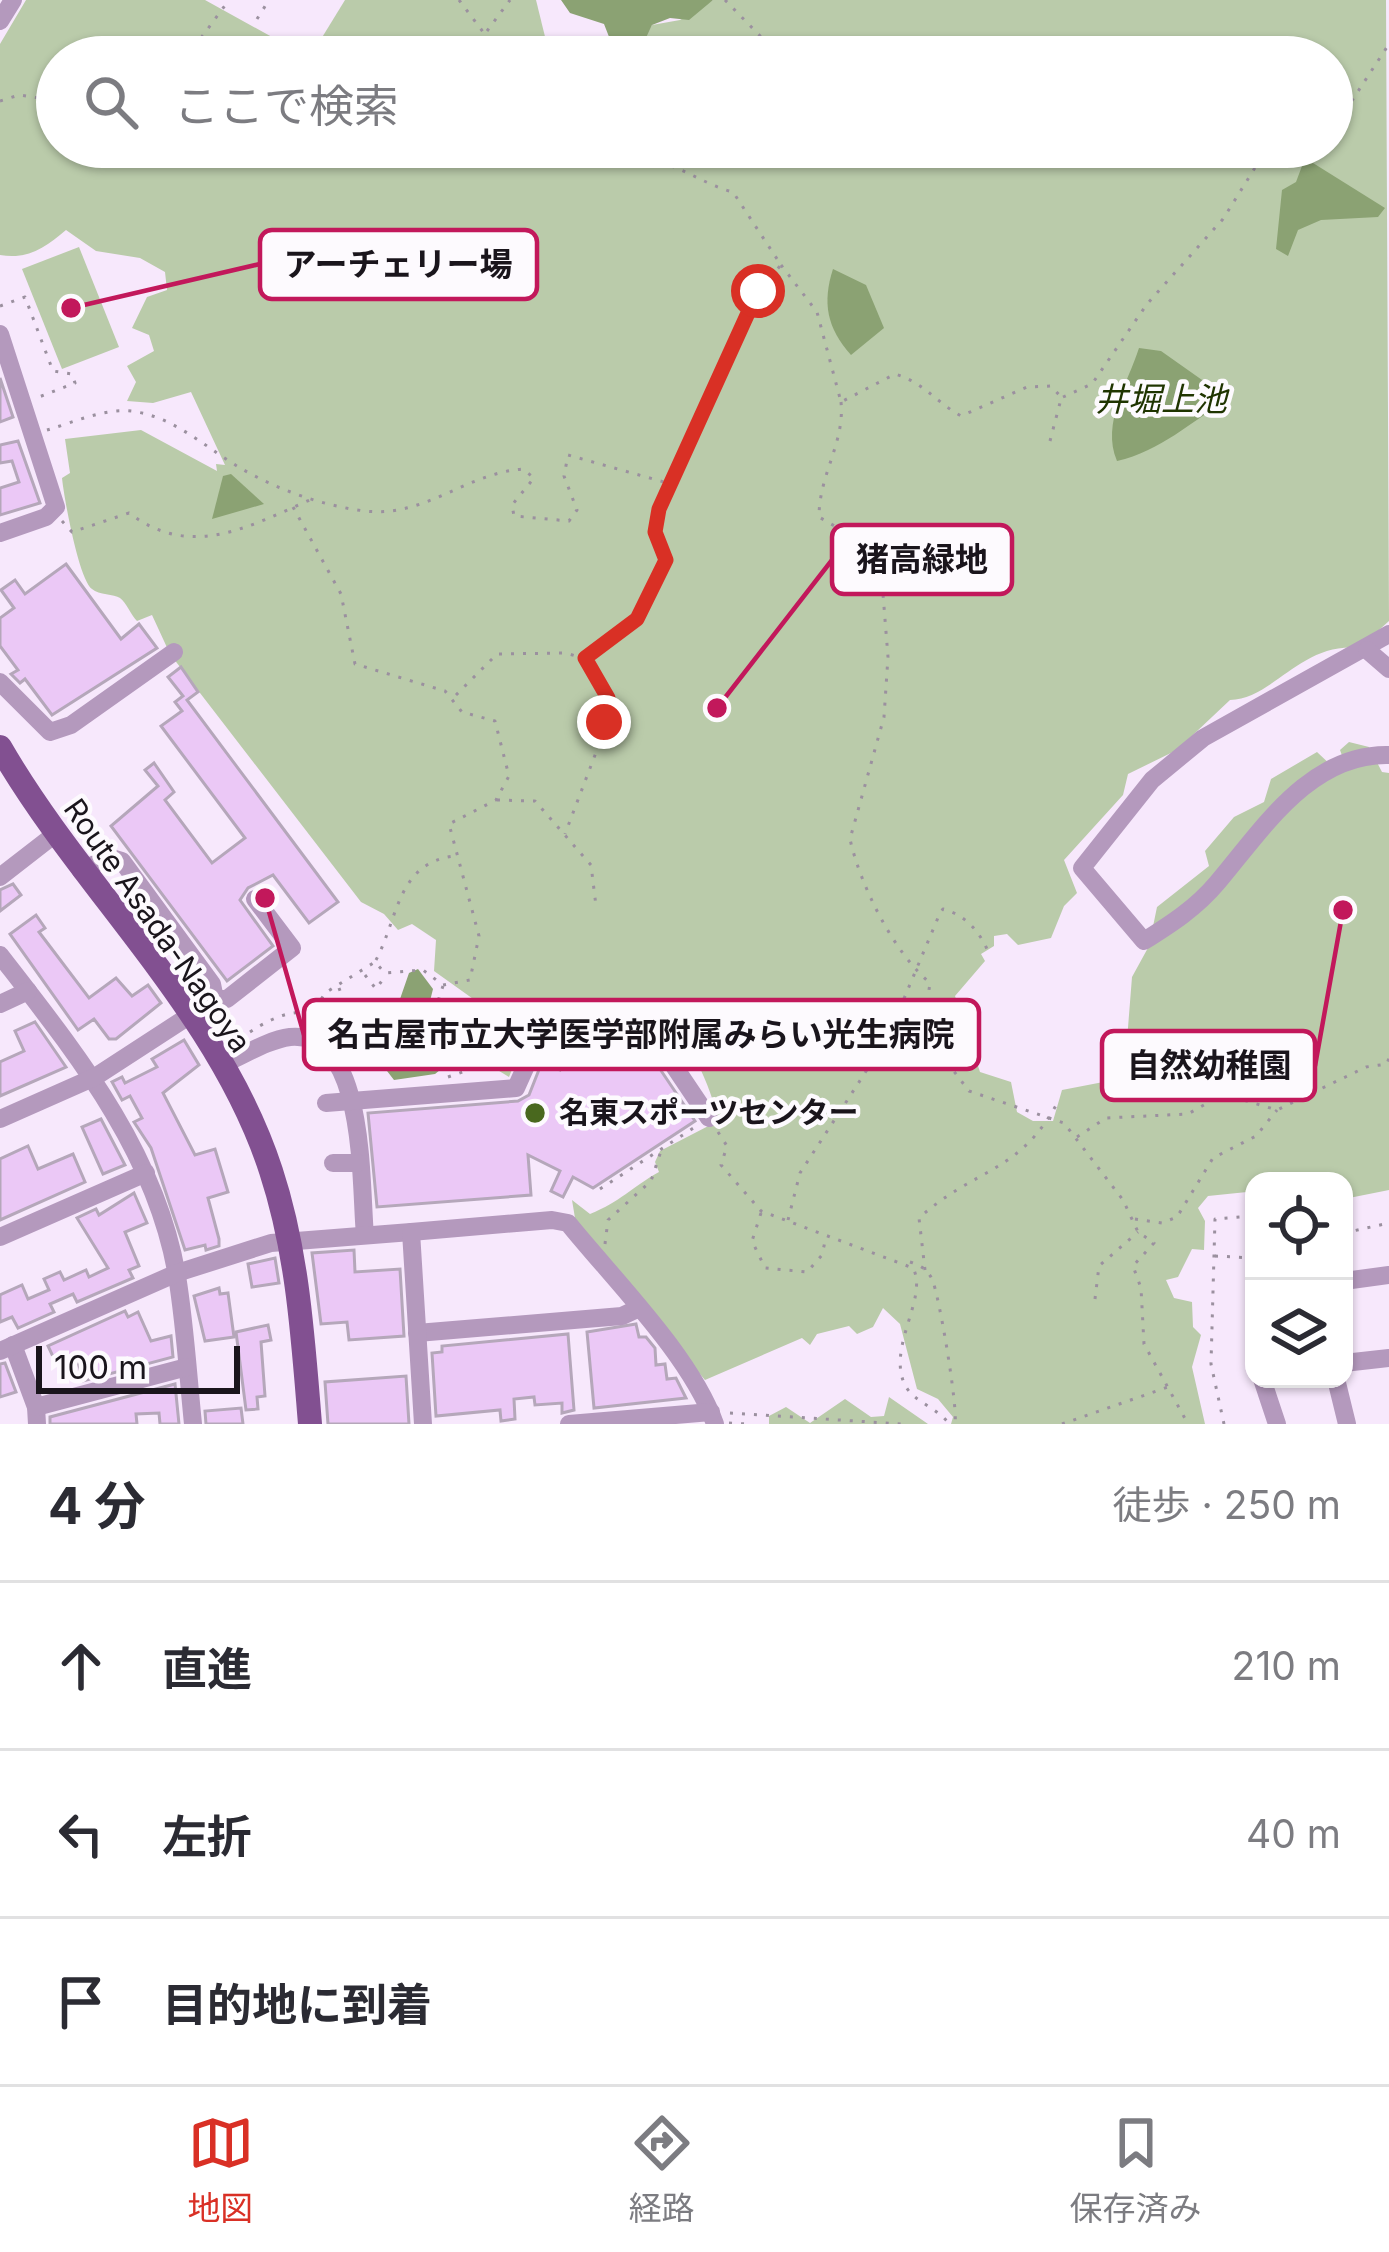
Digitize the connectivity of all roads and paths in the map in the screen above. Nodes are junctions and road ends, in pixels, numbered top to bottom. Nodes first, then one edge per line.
1 (13, 0) edge
2 (229, 0) edge
3 (269, 0) edge
4 (458, 0) edge
5 (510, 0) edge
6 (725, 0) edge
7 (257, 19) dead end
8 (0, 21) edge
9 (487, 31) junction
10 (202, 36) edge
11 (490, 36) edge
12 (760, 36) edge
13 (1389, 44) edge
14 (36, 98) edge
15 (1353, 99) edge
16 (0, 100) edge
17 (668, 168) edge
18 (1255, 168) edge
19 (781, 266) junction
20 (0, 306) edge
21 (0, 334) edge
22 (1061, 398) junction
23 (25, 402) junction
24 (842, 402) junction
25 (34, 434) junction
26 (1050, 441) dead end
27 (671, 484) junction
28 (314, 499) junction
29 (292, 507) junction
30 (53, 512) junction
31 (0, 533) edge
32 (1389, 634) edge
33 (1367, 650) junction
34 (174, 652) dead end
35 (585, 658) junction
36 (1389, 670) edge
37 (0, 682) edge
38 (454, 697) junction
39 (0, 747) edge
40 (1389, 755) edge
41 (496, 800) junction
42 (565, 835) junction
43 (54, 836) junction
44 (454, 856) junction
45 (81, 871) junction
46 (0, 877) edge
47 (255, 899) dead end
48 (596, 906) dead end
49 (989, 954) dead end
50 (0, 955) edge
51 (375, 962) junction
52 (915, 971) junction
53 (363, 972) junction
54 (385, 974) junction
55 (443, 985) junction
56 (338, 986) junction
57 (28, 992) junction
58 (214, 999) junction
59 (0, 1004) edge
60 (313, 1012) dead end
61 (192, 1016) junction
62 (342, 1030) dead end
63 (508, 1031) dead end
64 (1389, 1058) edge
65 (221, 1065) junction
66 (472, 1069) junction
67 (94, 1077) junction
68 (448, 1077) dead end
69 (1059, 1100) dead end
70 (352, 1102) junction
71 (326, 1103) dead end
72 (1277, 1110) junction
73 (1051, 1115) junction
74 (709, 1118) junction
75 (0, 1119) edge
76 (1076, 1137) junction
77 (660, 1150) junction
78 (333, 1163) dead end
79 (358, 1163) junction
80 (146, 1173) junction
81 (601, 1189) dead end
82 (761, 1211) junction
83 (1245, 1217) edge
84 (1134, 1219) junction
85 (788, 1222) junction
86 (1389, 1222) edge
87 (1353, 1231) edge
88 (411, 1232) junction
89 (1138, 1232) junction
90 (364, 1235) junction
91 (0, 1237) edge
92 (826, 1237) junction
93 (290, 1239) junction
94 (593, 1255) junction
95 (1213, 1256) junction
96 (1245, 1258) edge
97 (908, 1263) junction
98 (925, 1270) junction
99 (177, 1273) junction
100 (1389, 1275) edge
101 (1352, 1280) edge
102 (1095, 1299) dead end
103 (637, 1309) junction
104 (417, 1333) junction
105 (7, 1348) edge
106 (1389, 1358) edge
107 (1353, 1362) edge
108 (187, 1367) junction
109 (1168, 1387) junction
110 (1265, 1388) edge
111 (1338, 1388) edge
112 (36, 1415) edge
113 (713, 1418) edge
114 (193, 1424) edge
115 (310, 1424) edge
116 (423, 1424) edge
117 (569, 1424) edge
118 (902, 1424) edge
119 (952, 1424) edge
120 (1062, 1424) edge
121 (1188, 1424) edge
122 (1224, 1424) edge
123 (1277, 1424) edge
124 (1348, 1424) edge

1 - 8 street
2 - 10 path
3 - 7 path
4 - 9 path
5 - 9 path
6 - 12 path
9 - 11 path
13 - 15 path
14 - 16 path
17 - 19 path
18 - 22 path
19 - 24 path
19 - 27 path
20 - 23 path
21 - 23 street
22 - 24 path
22 - 26 path
23 - 25 street
24 - 52 path
25 - 28 path
25 - 30 street
27 - 28 path
27 - 35 path
28 - 29 path
29 - 30 path
29 - 38 path
30 - 31 street
32 - 33 street
33 - 36 street
33 - 40 street
34 - 37 street
35 - 38 path
35 - 42 path
38 - 41 path
39 - 43 main road, Route Asada-Nagoya
41 - 42 path
41 - 44 path
42 - 48 path
43 - 45 main road, Route Asada-Nagoya
43 - 46 street
44 - 51 path
44 - 55 path
45 - 58 street
45 - 61 main road, Route Asada-Nagoya
47 - 58 street
49 - 52 path
50 - 57 street
51 - 53 path
51 - 54 path
52 - 73 path
52 - 85 path
53 - 54 path
53 - 56 path
54 - 55 path
55 - 66 path
56 - 60 path
56 - 62 path
57 - 59 street
57 - 67 street
58 - 61 street
61 - 65 main road, Route Asada-Nagoya
61 - 67 street
63 - 66 path
64 - 72 path
65 - 70 street
65 - 93 main road, Route Asada-Nagoya
66 - 68 path
67 - 75 street
67 - 80 street
69 - 73 path
70 - 71 street
70 - 74 street
70 - 79 street
72 - 76 path
72 - 84 path
73 - 76 path
73 - 98 path
74 - 77 path
74 - 82 path
76 - 84 path
77 - 81 path
77 - 94 path
78 - 79 street
79 - 90 street
80 - 91 street
80 - 99 street
82 - 85 path
82 - 92 path
83 - 95 path
84 - 89 path
85 - 92 path
86 - 87 path
88 - 90 street
88 - 94 street
88 - 104 street
89 - 102 path
89 - 109 path
90 - 93 street
92 - 97 path
93 - 99 street
93 - 115 main road, Route Asada-Nagoya
94 - 103 street
95 - 96 path
95 - 122 path
97 - 98 path
97 - 119 path
98 - 119 path
99 - 105 street
99 - 108 street
100 - 101 street
103 - 104 street
103 - 113 street
104 - 116 street
105 - 112 street
106 - 107 street
108 - 112 street
108 - 114 street
109 - 120 path
109 - 121 path
110 - 123 street
111 - 124 street
113 - 117 street
113 - 118 path

